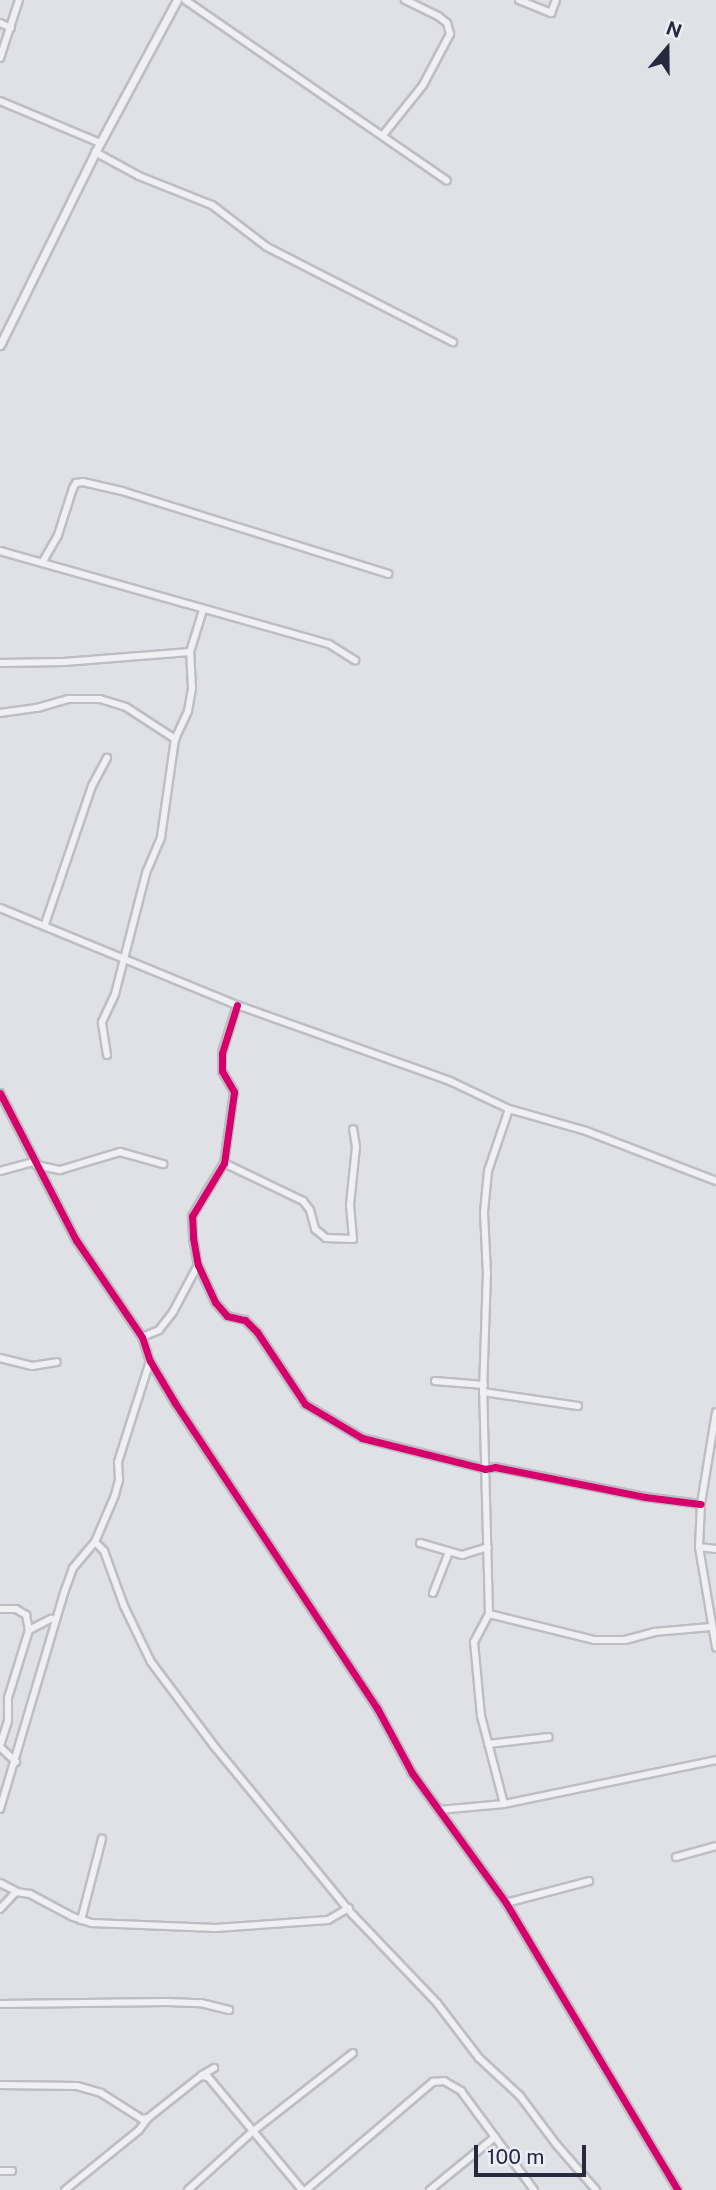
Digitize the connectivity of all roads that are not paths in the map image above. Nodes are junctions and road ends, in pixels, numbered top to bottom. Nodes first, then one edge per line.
1 (19, 0) edge
2 (177, 0) edge
3 (185, 0) edge
4 (405, 0) edge
5 (519, 0) edge
6 (556, 0) edge
7 (0, 23) edge
8 (11, 28) junction
9 (0, 58) edge
10 (0, 101) edge
11 (383, 135) junction
12 (100, 143) junction
13 (95, 152) junction
14 (447, 181) dead end
15 (453, 342) dead end
16 (0, 345) edge
17 (0, 551) edge
18 (42, 564) junction
19 (388, 574) dead end
20 (203, 610) junction
21 (190, 652) junction
22 (355, 660) dead end
23 (0, 663) edge
24 (0, 713) edge
25 (175, 739) junction
26 (107, 758) dead end
27 (0, 908) edge
28 (45, 924) junction
29 (123, 957) junction
30 (237, 1005) junction
31 (107, 1055) dead end
32 (0, 1093) edge
33 (509, 1109) junction
34 (353, 1129) dead end
35 (224, 1163) junction
36 (35, 1164) junction
37 (163, 1164) dead end
38 (0, 1171) edge
39 (716, 1181) edge
40 (198, 1265) junction
41 (142, 1337) junction
42 (0, 1358) edge
43 (150, 1361) junction
44 (57, 1362) dead end
45 (435, 1381) dead end
46 (483, 1389) junction
47 (578, 1406) dead end
48 (716, 1412) edge
49 (485, 1469) junction
50 (701, 1504) junction
51 (95, 1542) junction
52 (421, 1543) dead end
53 (488, 1547) junction
54 (699, 1547) junction
55 (716, 1549) edge
56 (449, 1552) junction
57 (433, 1593) dead end
58 (0, 1609) edge
59 (489, 1614) junction
60 (51, 1619) dead end
61 (711, 1627) junction
62 (29, 1630) junction
63 (716, 1648) edge
64 (0, 1696) edge
65 (8, 1698) junction
66 (549, 1737) dead end
67 (488, 1744) junction
68 (0, 1746) edge
69 (716, 1760) edge
70 (16, 1762) junction
71 (504, 1804) junction
72 (0, 1809) edge
73 (439, 1810) junction
74 (102, 1839) dead end
75 (716, 1846) edge
76 (676, 1857) dead end
77 (589, 1881) dead end
78 (0, 1883) edge
79 (18, 1892) junction
80 (506, 1903) junction
81 (348, 1908) junction
82 (0, 1909) edge
83 (81, 1920) junction
84 (0, 2004) edge
85 (229, 2010) dead end
86 (353, 2053) dead end
87 (214, 2068) dead end
88 (201, 2077) junction
89 (0, 2085) edge
90 (148, 2118) junction
91 (252, 2132) junction
92 (495, 2137) junction
93 (0, 2171) edge
94 (12, 2171) dead end
95 (65, 2190) edge
96 (188, 2190) edge
97 (304, 2190) edge
98 (430, 2190) edge
99 (534, 2190) edge
100 (596, 2190) edge
101 (678, 2190) edge

1 - 8 street
2 - 12 street
3 - 11 street
4 - 11 street
5 - 6 street
7 - 8 street
8 - 9 street
10 - 12 street
11 - 14 street
12 - 13 street
13 - 15 street
13 - 16 street
17 - 18 street
18 - 19 street
18 - 20 street
20 - 21 street
20 - 22 street
21 - 23 street
21 - 25 street
24 - 25 street
25 - 29 street
26 - 28 street
27 - 28 street
28 - 29 street
29 - 30 street
29 - 31 street
30 - 33 street
30 - 35 street
32 - 36 street
33 - 39 street
33 - 46 street
34 - 35 street
35 - 40 street
36 - 37 street
36 - 38 street
36 - 41 street
40 - 41 street
40 - 49 street
41 - 43 street
42 - 44 street
43 - 51 street
43 - 73 street
45 - 46 street
46 - 47 street
46 - 49 street
48 - 50 street
49 - 50 street
49 - 53 street
50 - 54 street
51 - 70 street
51 - 81 street
52 - 56 street
53 - 56 street
53 - 59 street
54 - 55 street
54 - 61 street
56 - 57 street
58 - 62 street
59 - 61 street
59 - 67 street
60 - 62 street
61 - 63 street
62 - 65 street
64 - 65 street
65 - 68 street
66 - 67 street
67 - 71 street
68 - 70 street
69 - 71 street
70 - 72 street
71 - 73 street
73 - 80 street
74 - 83 street
75 - 76 street
77 - 80 street
78 - 79 street
79 - 82 street
79 - 83 street
80 - 101 street
81 - 83 street
81 - 100 street
84 - 85 street
86 - 91 street
87 - 88 street
88 - 90 street
88 - 91 street
89 - 90 street
90 - 95 street
91 - 96 street
91 - 97 street
92 - 97 street
92 - 98 street
92 - 99 street
93 - 94 street

